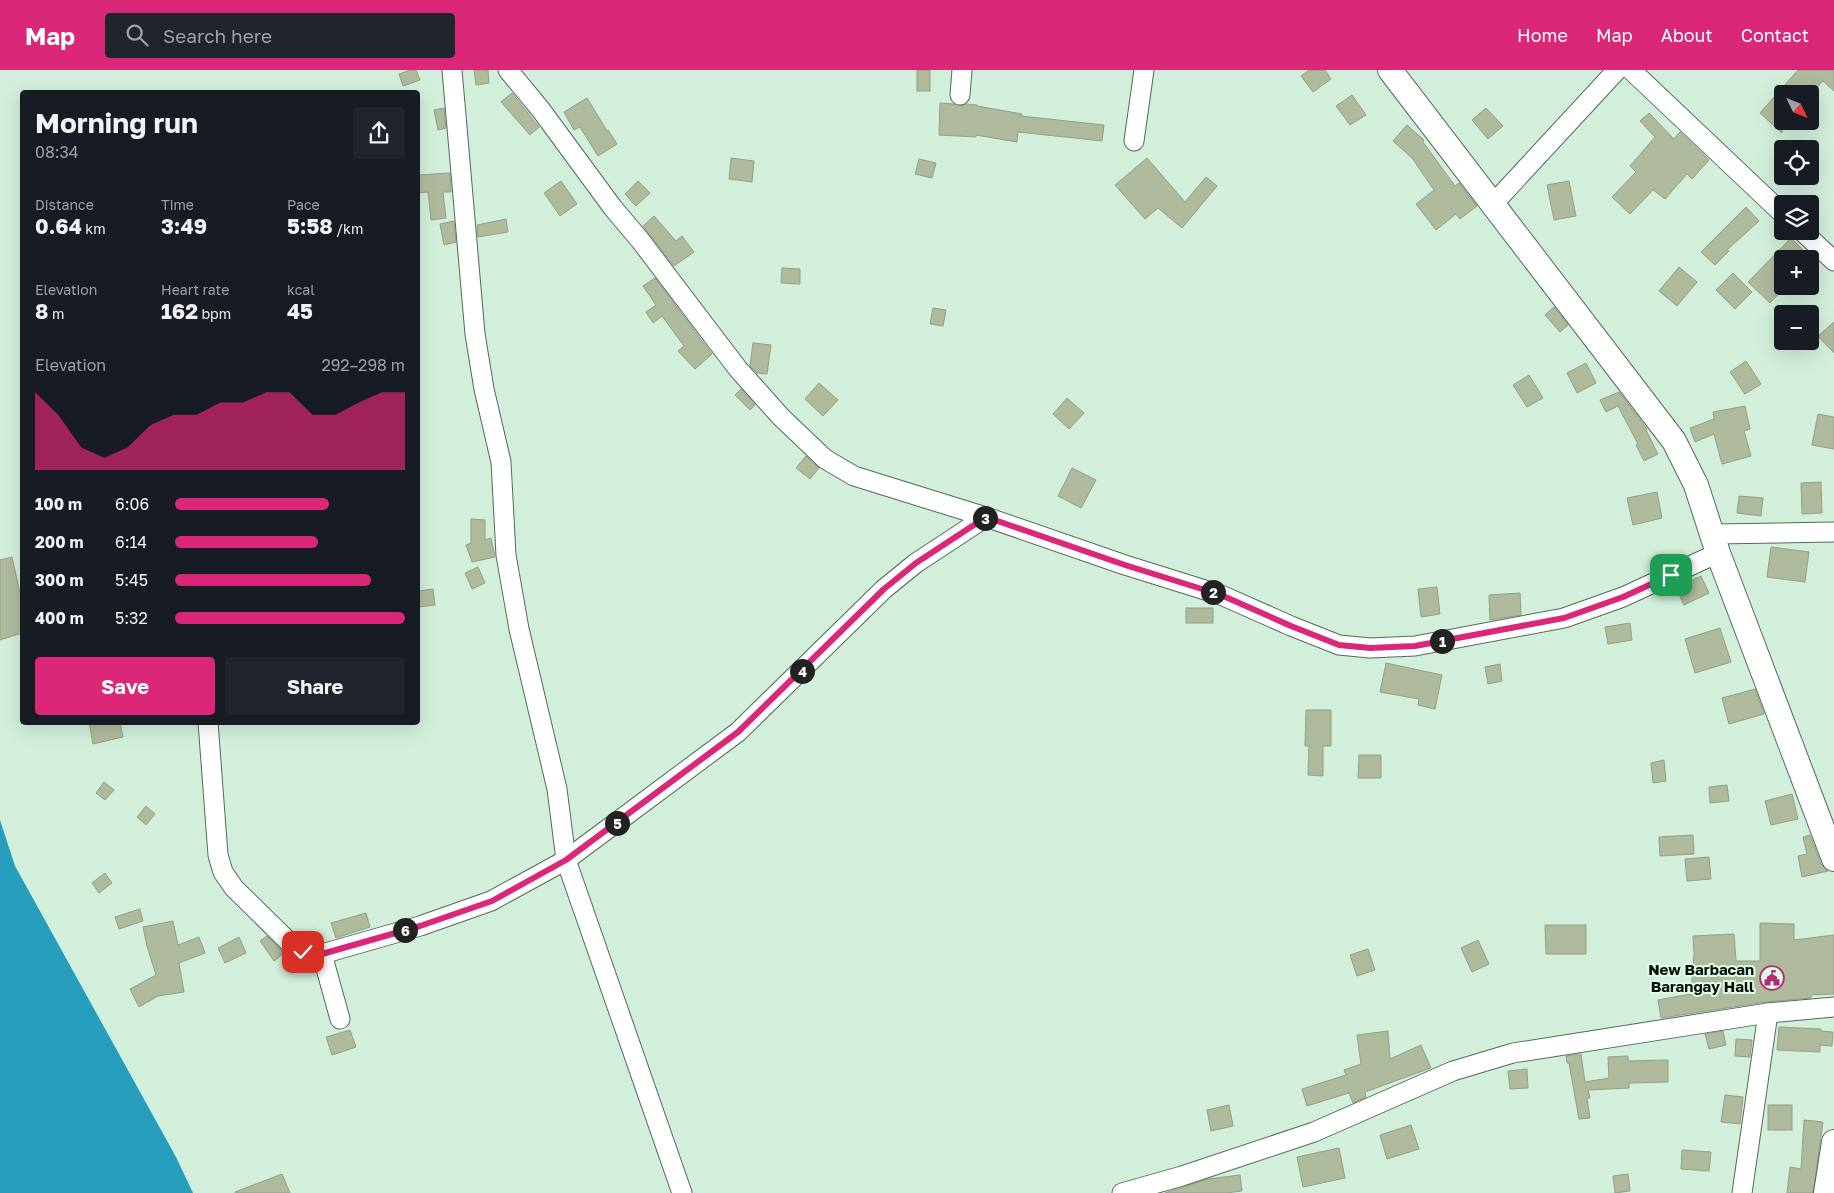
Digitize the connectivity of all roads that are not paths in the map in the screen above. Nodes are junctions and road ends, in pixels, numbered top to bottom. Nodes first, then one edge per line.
1 (452, 70) edge
2 (508, 70) edge
3 (962, 70) edge
4 (1144, 70) edge
5 (1390, 70) edge
6 (1617, 70) edge
7 (1631, 70) edge
8 (960, 95) dead end
9 (1134, 141) dead end
10 (1494, 204) junction
11 (1774, 204) edge
12 (1812, 240) edge
13 (1834, 261) edge
14 (986, 517) junction
15 (1834, 532) edge
16 (1716, 543) junction
17 (208, 725) edge
18 (1834, 859) edge
19 (566, 860) junction
20 (322, 954) junction
21 (1834, 1007) edge
22 (1768, 1013) junction
23 (340, 1019) dead end
24 (1834, 1142) edge
25 (682, 1193) edge
26 (1122, 1193) edge
27 (1742, 1193) edge
28 (1826, 1193) edge

1 - 19 street
2 - 14 street
3 - 8 street
4 - 9 street
5 - 10 street
6 - 10 street
7 - 11 street
10 - 16 street
12 - 13 street
14 - 16 street
14 - 19 street
15 - 16 street
16 - 18 street
17 - 20 street
19 - 20 street
19 - 25 street
20 - 23 street
21 - 22 street
22 - 26 street
22 - 27 street
24 - 28 street

